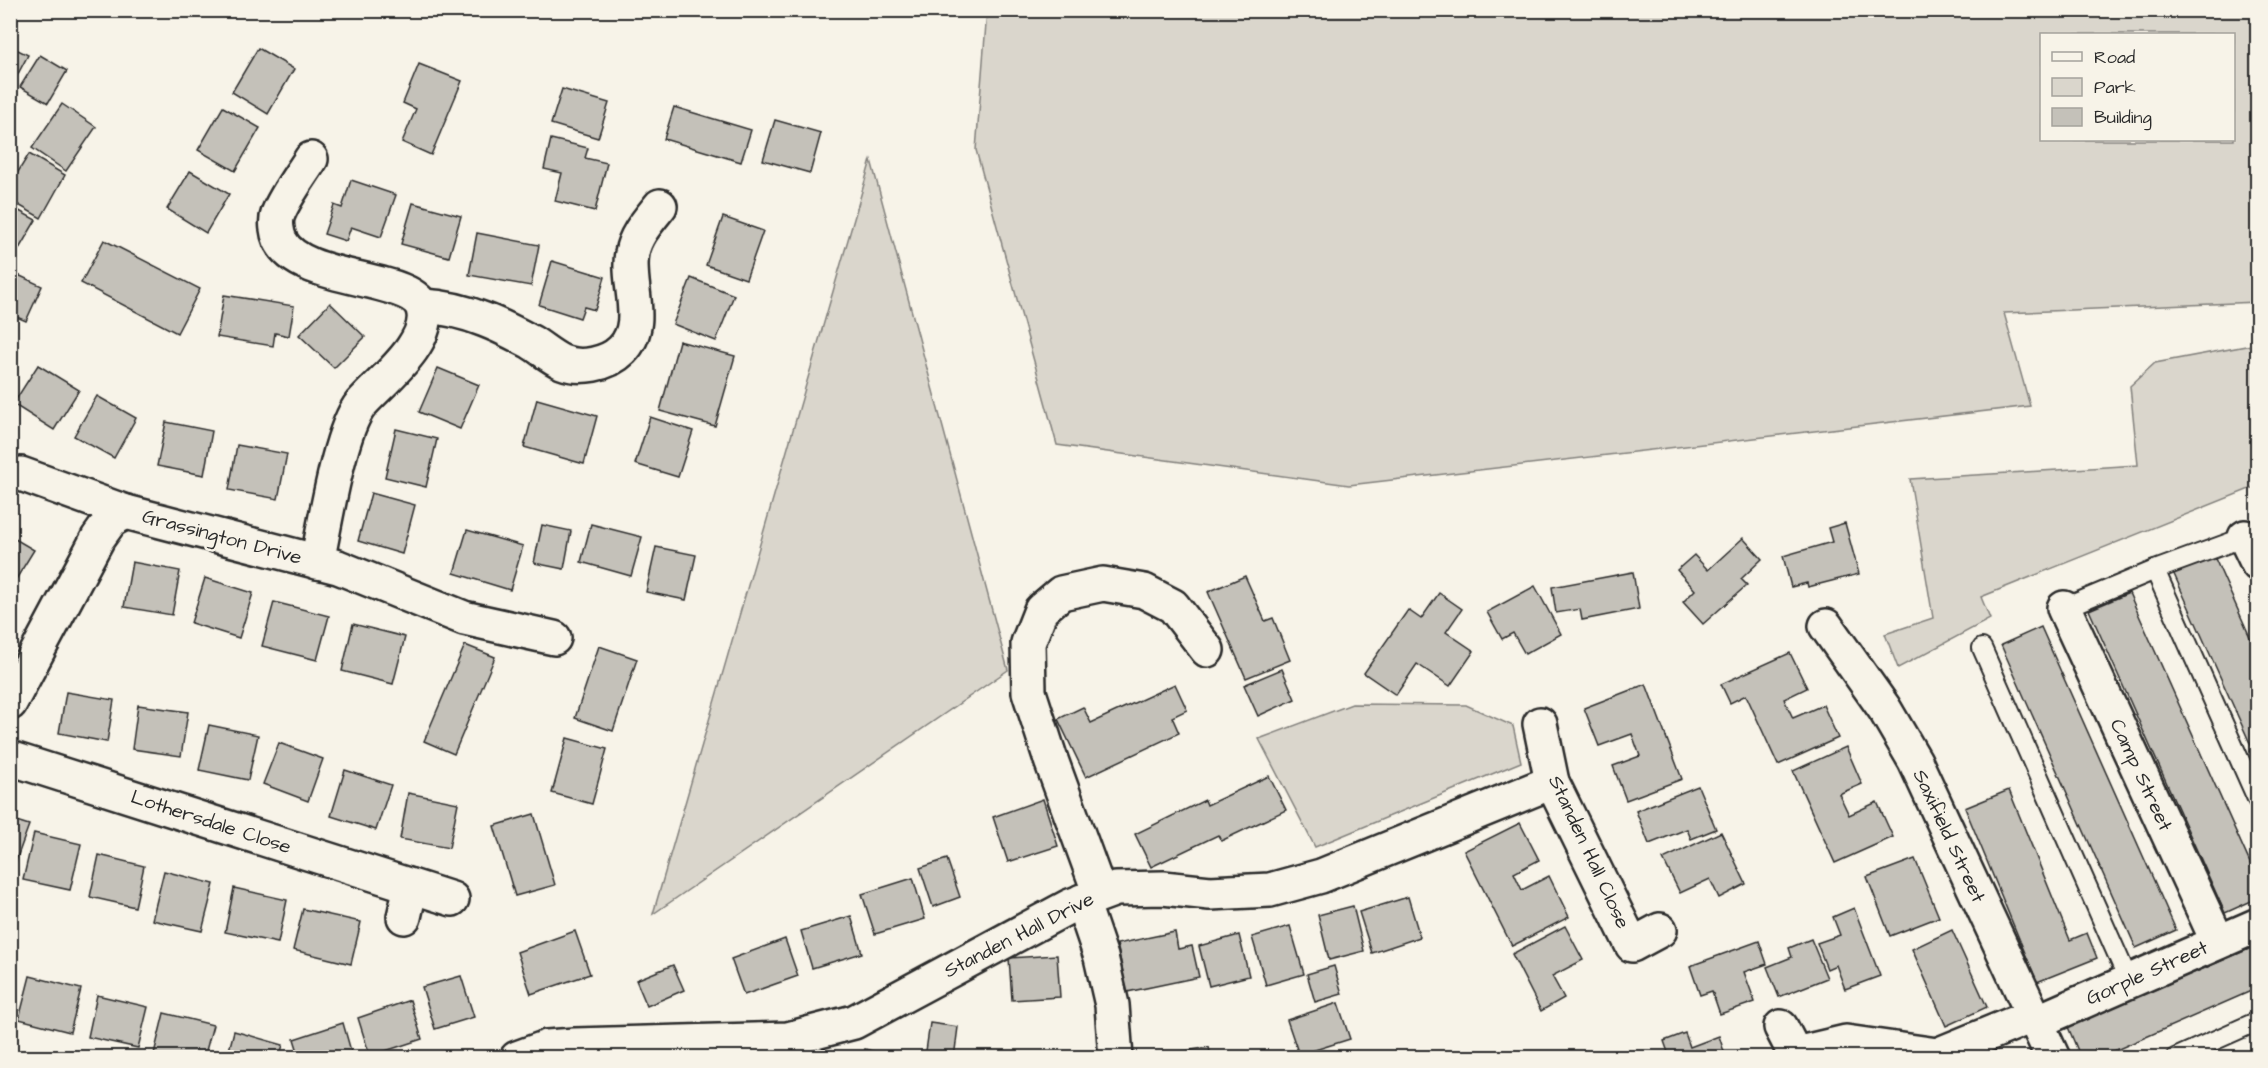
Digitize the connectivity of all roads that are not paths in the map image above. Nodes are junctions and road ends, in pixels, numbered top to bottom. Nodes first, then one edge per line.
1 (310, 159) dead end
2 (660, 206) dead end
3 (423, 306) junction
4 (21, 474) dead end
5 (126, 512) junction
6 (2252, 550) edge
7 (317, 562) junction
8 (2155, 570) junction
9 (2064, 608) joint
10 (1827, 626) dead end
11 (554, 638) dead end
12 (1982, 648) dead end
13 (1207, 650) dead end
14 (10, 703) edge
15 (1540, 724) dead end
16 (10, 758) edge
17 (1552, 782) junction
18 (2258, 801) edge
19 (411, 886) junction
20 (1091, 898) junction
21 (452, 899) dead end
22 (404, 917) dead end
23 (2258, 925) edge
24 (2218, 942) junction
25 (1634, 944) dead end
26 (2128, 981) junction
27 (2034, 1019) junction
28 (2258, 1021) edge
29 (1781, 1027) dead end
30 (796, 1047) edge
31 (1795, 1057) edge
32 (517, 1058) edge
33 (1116, 1058) edge
34 (2053, 1058) edge
35 (2175, 1058) edge

1 - 3 street
2 - 3 street
3 - 7 street, Grassington Drive
4 - 5 street, Grassington Drive
5 - 7 street, Grassington Drive
5 - 14 street, Grassington Drive
6 - 8 lane
7 - 11 street, Grassington Drive
8 - 9 lane
8 - 18 lane
9 - 24 street, Camp Street
10 - 27 street, Saxifield Street
12 - 26 lane
13 - 20 street
15 - 17 street, Standen Hall Close
16 - 19 street, Lothersdale Close
17 - 20 street, Standen Hall Drive
17 - 25 street, Standen Hall Close
19 - 21 street, Lothersdale Close
19 - 22 street
20 - 30 street, Standen Hall Drive
20 - 33 street
23 - 24 street, Gorple Street
24 - 26 street, Gorple Street
26 - 27 street, Gorple Street
27 - 31 street, Gorple Street
27 - 34 street, Saxifield Street
28 - 35 lane
29 - 31 street
30 - 32 street, Standen Hall Drive

